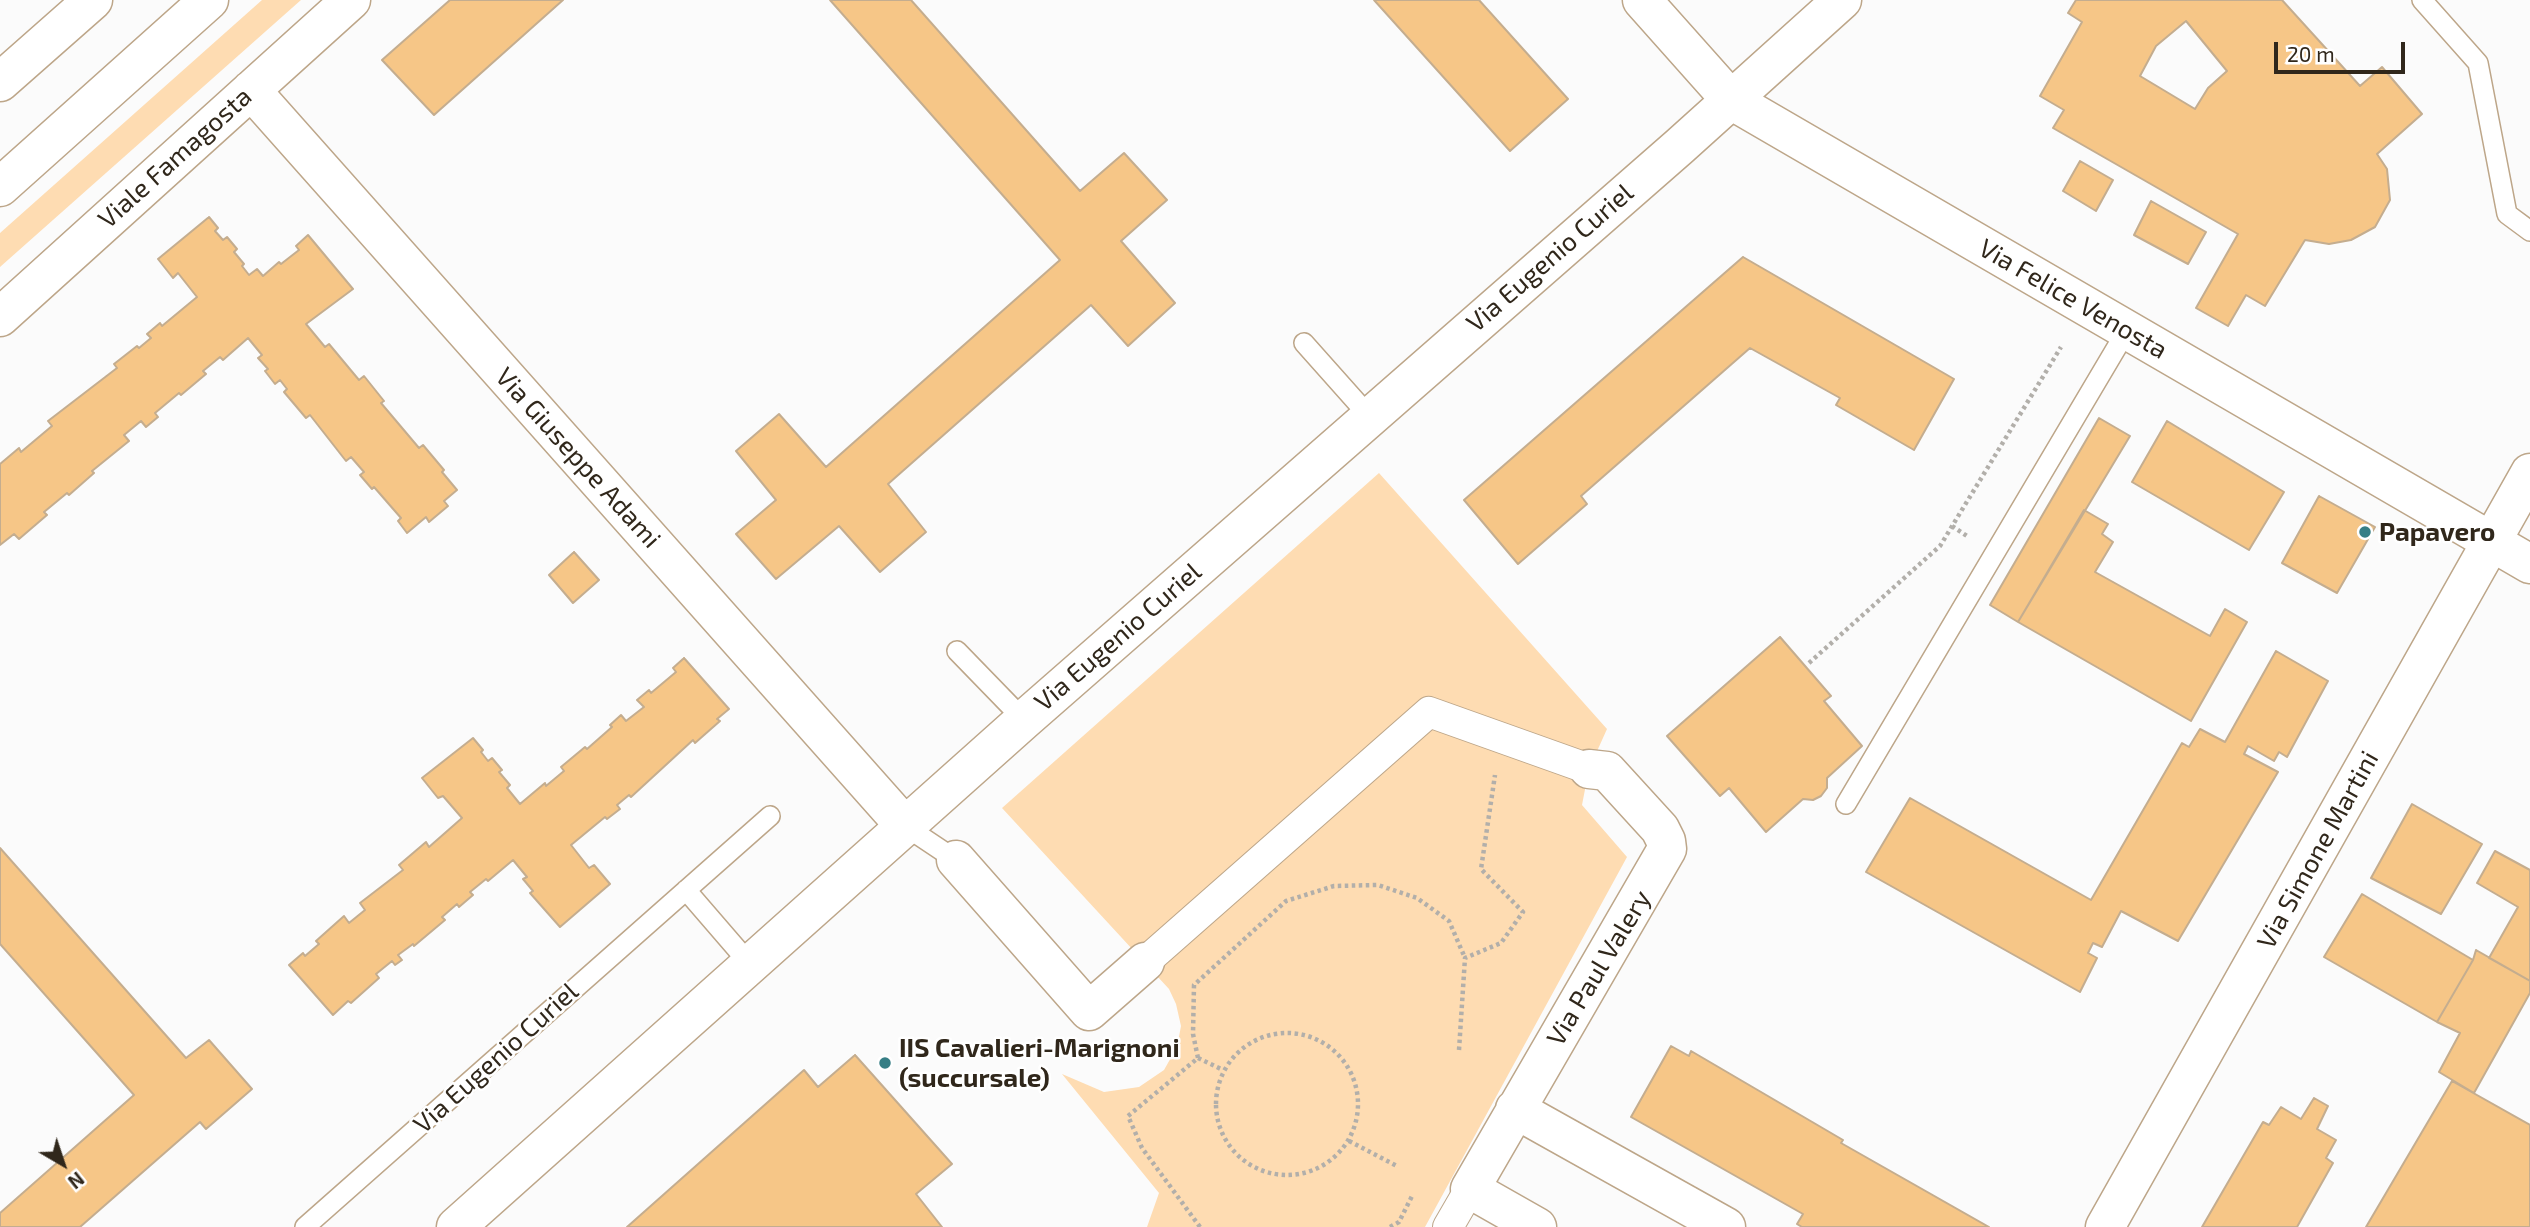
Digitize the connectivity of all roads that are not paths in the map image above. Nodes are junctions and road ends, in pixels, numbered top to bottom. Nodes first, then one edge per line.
1 (93, 0) edge
2 (209, 0) edge
3 (351, 0) edge
4 (1642, 0) edge
5 (1842, 0) edge
6 (2422, 0) edge
7 (0, 82) edge
8 (251, 90) junction
9 (1731, 100) junction
10 (0, 187) edge
11 (2530, 231) edge
12 (0, 317) edge
13 (2127, 330) junction
14 (1304, 343) dead end
15 (1369, 416) junction
16 (2530, 473) edge
17 (2491, 542) junction
18 (2530, 564) edge
19 (957, 651) dead end
20 (1024, 720) junction
21 (1589, 769) joint
22 (1846, 804) dead end
23 (770, 816) dead end
24 (905, 826) junction
25 (956, 860) joint
26 (686, 890) junction
27 (1145, 962) joint
28 (749, 963) junction
29 (1515, 1109) junction
30 (1470, 1189) junction
31 (305, 1227) edge
32 (456, 1227) edge
33 (1448, 1227) edge
34 (1537, 1227) edge
35 (1726, 1227) edge
36 (2105, 1227) edge

1 - 7 street
2 - 10 street
3 - 8 street, Viale Famagosta
4 - 9 street, Via Felice Venosta
5 - 9 street, Via Eugenio Curiel
6 - 11 lane
8 - 12 street, Viale Famagosta
8 - 24 street, Via Giuseppe Adami
9 - 13 street, Via Felice Venosta
9 - 15 street, Via Eugenio Curiel
13 - 17 street, Via Felice Venosta
13 - 22 lane
14 - 15 lane
15 - 20 street, Via Eugenio Curiel
16 - 17 street, Via Simone Martini
17 - 18 street, Via Felice Venosta
17 - 36 street, Via Simone Martini
19 - 20 lane, Via Eugenio Curiel
20 - 24 street, Via Eugenio Curiel
21 - 27 street
21 - 29 street, Via Paul Valery
23 - 26 lane, Via Eugenio Curiel
24 - 25 lane
24 - 28 street, Via Eugenio Curiel
25 - 27 street
26 - 28 lane
26 - 31 lane, Via Eugenio Curiel
28 - 32 street, Via Eugenio Curiel
29 - 30 street, Via Paul Valery
29 - 35 street
30 - 33 street, Via Paul Valery
30 - 34 street

